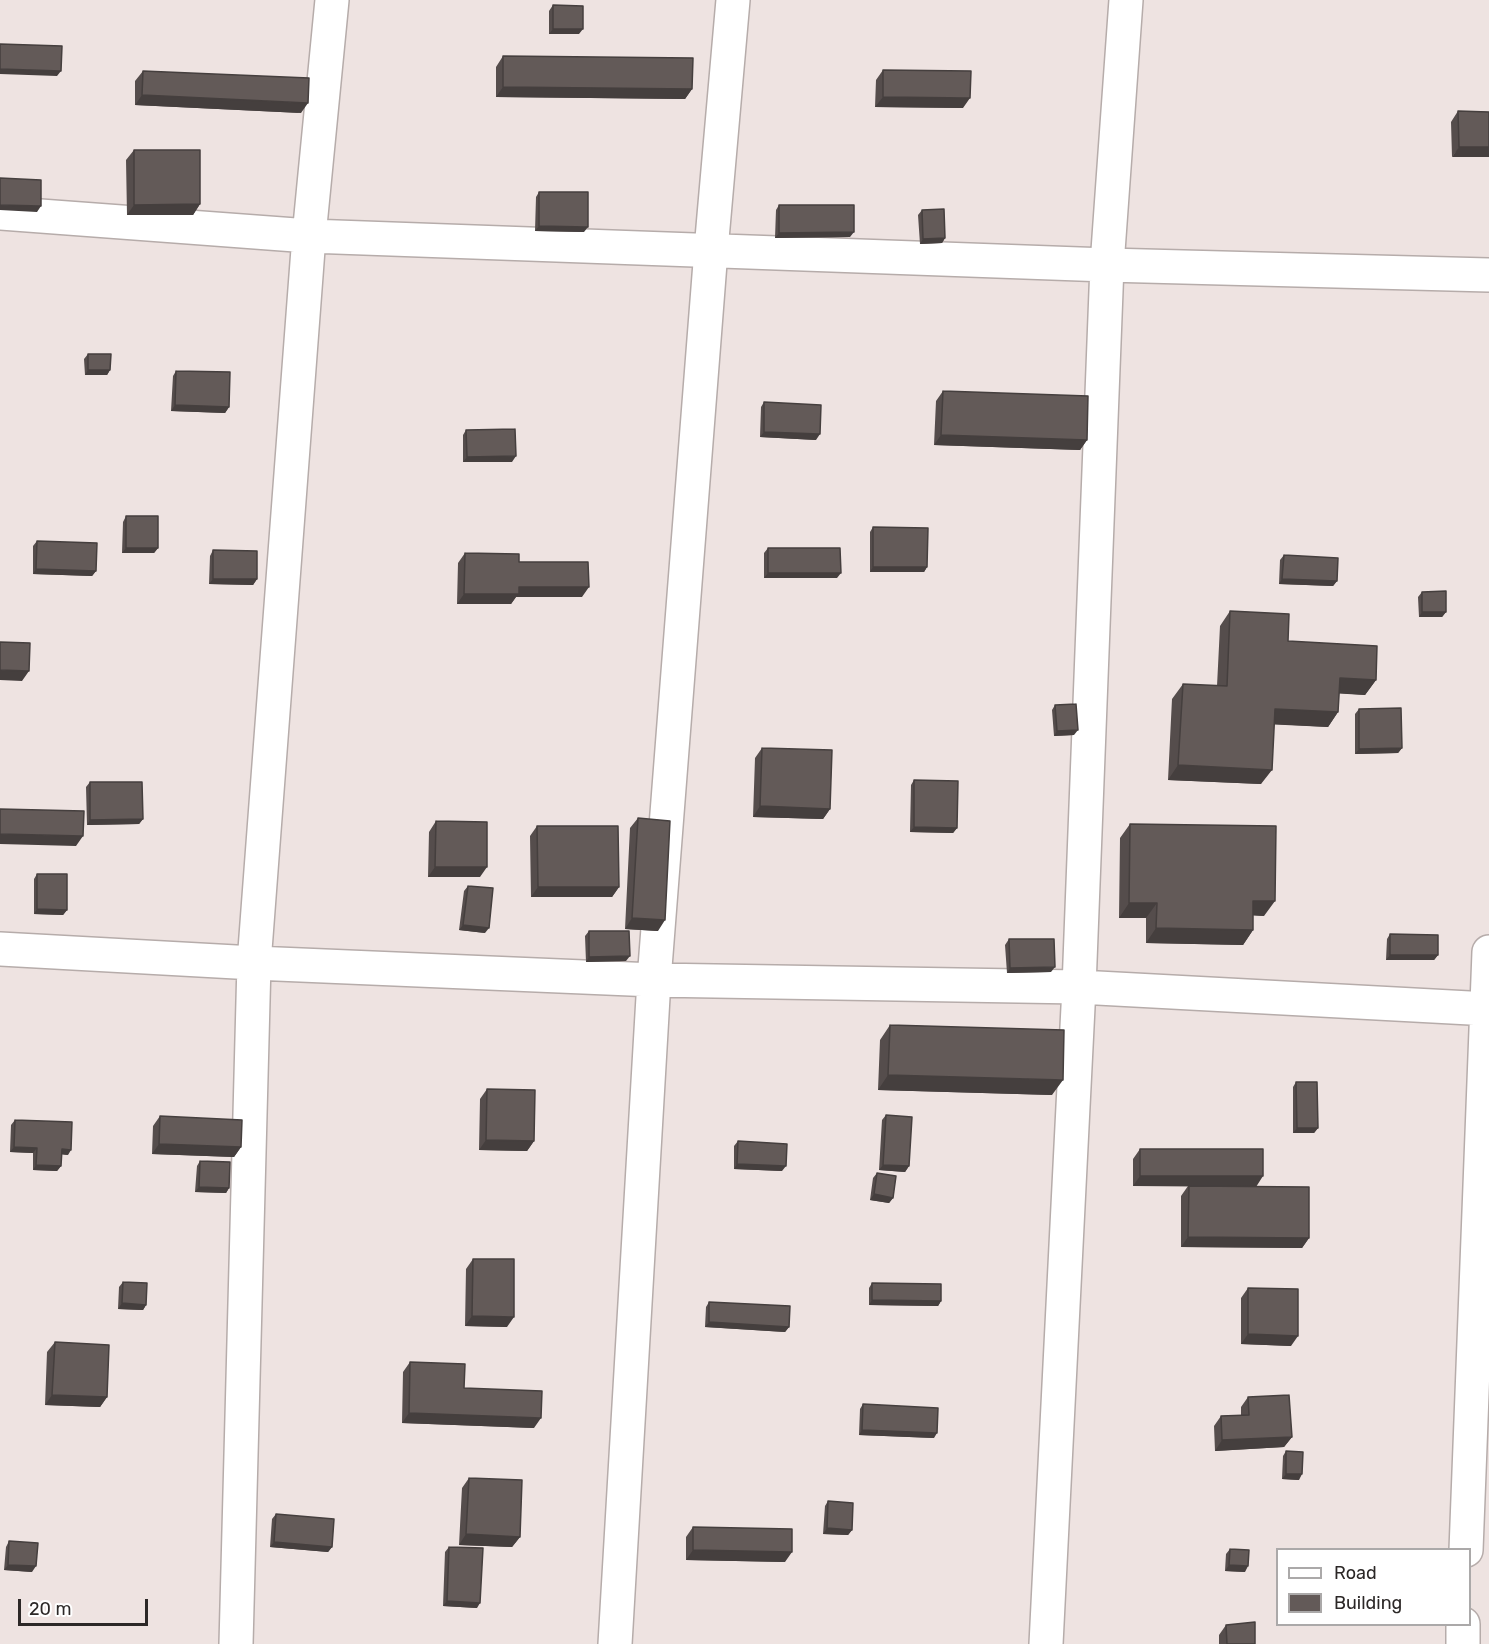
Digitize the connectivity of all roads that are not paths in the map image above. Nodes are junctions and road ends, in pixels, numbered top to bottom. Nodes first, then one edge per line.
1 (332, 0) edge
2 (733, 0) edge
3 (1126, 0) edge
4 (0, 213) edge
5 (309, 236) junction
6 (711, 250) junction
7 (1107, 265) junction
8 (1489, 275) edge
9 (0, 949) edge
10 (1489, 952) edge
11 (254, 963) junction
12 (654, 980) junction
13 (1079, 987) junction
14 (1488, 1009) edge
15 (1466, 1548) edge
16 (1463, 1626) edge
17 (236, 1644) edge
18 (615, 1644) edge
19 (1046, 1644) edge
20 (1463, 1644) edge

1 - 5 street
2 - 6 street
3 - 7 street
4 - 5 street
5 - 6 street
5 - 11 street
6 - 7 street
6 - 12 street
7 - 8 street
7 - 13 street
9 - 11 street
10 - 14 street
11 - 12 street
11 - 17 street
12 - 13 street
12 - 18 street
13 - 14 street
13 - 19 street
14 - 15 street
16 - 20 street

